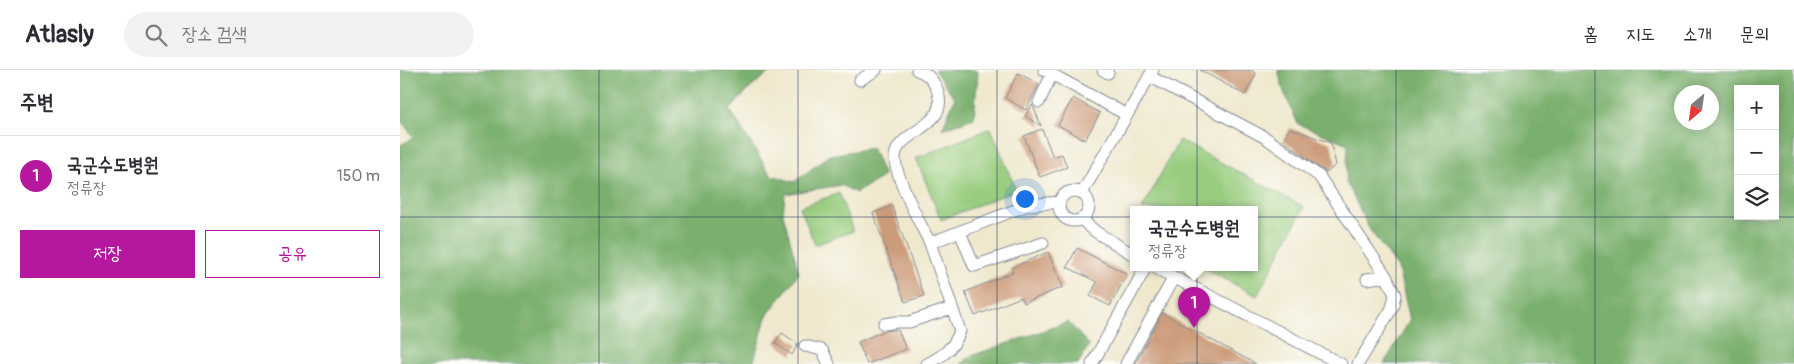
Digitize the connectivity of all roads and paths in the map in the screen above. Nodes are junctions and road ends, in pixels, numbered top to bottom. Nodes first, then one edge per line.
1 (876, 70) edge
2 (917, 70) edge
3 (1048, 72) edge
4 (1151, 73) edge
5 (860, 80) dead end
6 (1039, 102) dead end
7 (1127, 115) junction
8 (1082, 193) junction
9 (1059, 202) junction
10 (1082, 220) junction
11 (960, 232) junction
12 (930, 243) junction
13 (1043, 243) dead end
14 (1130, 253) edge
15 (1144, 271) edge
16 (1162, 271) edge
17 (1386, 276) junction
18 (1174, 277) junction
19 (1367, 279) dead end
20 (952, 308) junction
21 (884, 324) dead end
22 (805, 346) dead end
23 (1325, 360) edge
24 (829, 364) edge
25 (927, 364) edge
26 (1092, 364) edge
27 (1126, 364) edge
28 (1341, 364) edge
29 (1358, 364) edge

1 - 5 lane
2 - 12 lane
3 - 6 lane
3 - 7 lane
4 - 7 lane
4 - 17 lane
7 - 8 lane
8 - 9 lane
8 - 10 lane
9 - 10 lane
9 - 11 lane
10 - 14 lane
11 - 12 lane
11 - 13 lane
12 - 20 lane
15 - 26 lane
16 - 18 lane
17 - 19 lane
17 - 29 lane
18 - 23 lane
18 - 27 lane
20 - 21 lane
20 - 25 lane
22 - 24 lane
23 - 28 lane

